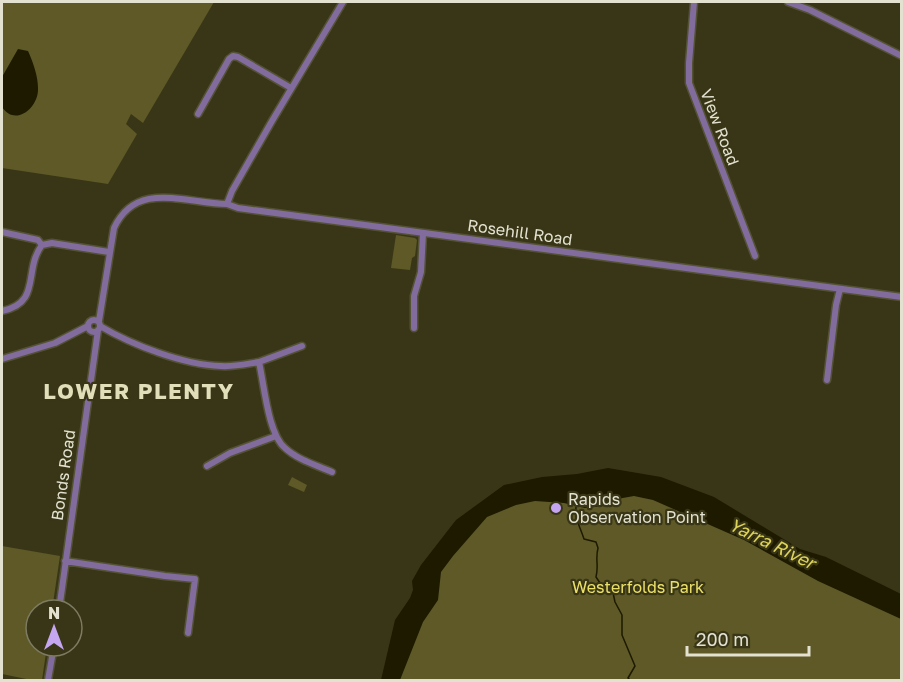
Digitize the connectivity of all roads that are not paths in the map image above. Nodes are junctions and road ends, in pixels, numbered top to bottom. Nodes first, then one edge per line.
1 (343, 2) edge
2 (694, 2) edge
3 (788, 2) edge
4 (902, 56) edge
5 (291, 88) junction
6 (198, 114) dead end
7 (136, 204) joint
8 (227, 204) junction
9 (2, 232) edge
10 (423, 232) junction
11 (42, 245) junction
12 (109, 252) junction
13 (755, 256) dead end
14 (840, 289) junction
15 (902, 297) edge
16 (2, 311) edge
17 (95, 327) junction
18 (414, 328) dead end
19 (302, 346) dead end
20 (2, 359) edge
21 (259, 362) junction
22 (827, 380) dead end
23 (276, 436) junction
24 (207, 466) dead end
25 (332, 472) dead end
26 (65, 561) junction
27 (60, 598) edge
28 (188, 633) dead end
29 (52, 658) edge
30 (48, 681) edge

1 - 5 street
2 - 13 street, View Road
3 - 4 street
5 - 6 street
5 - 8 street
7 - 8 street, Rosehill Road
7 - 12 street, Bonds Road
8 - 10 street, Rosehill Road
9 - 11 street
10 - 14 street, Rosehill Road
10 - 18 street
11 - 12 street
11 - 16 street
12 - 17 street, Bonds Road
14 - 15 street, Rosehill Road
14 - 22 street
17 - 20 street
17 - 21 street
17 - 26 street, Bonds Road
19 - 21 street
21 - 23 street
23 - 24 street
23 - 25 street
26 - 27 street, Bonds Road
26 - 28 street
29 - 30 street

